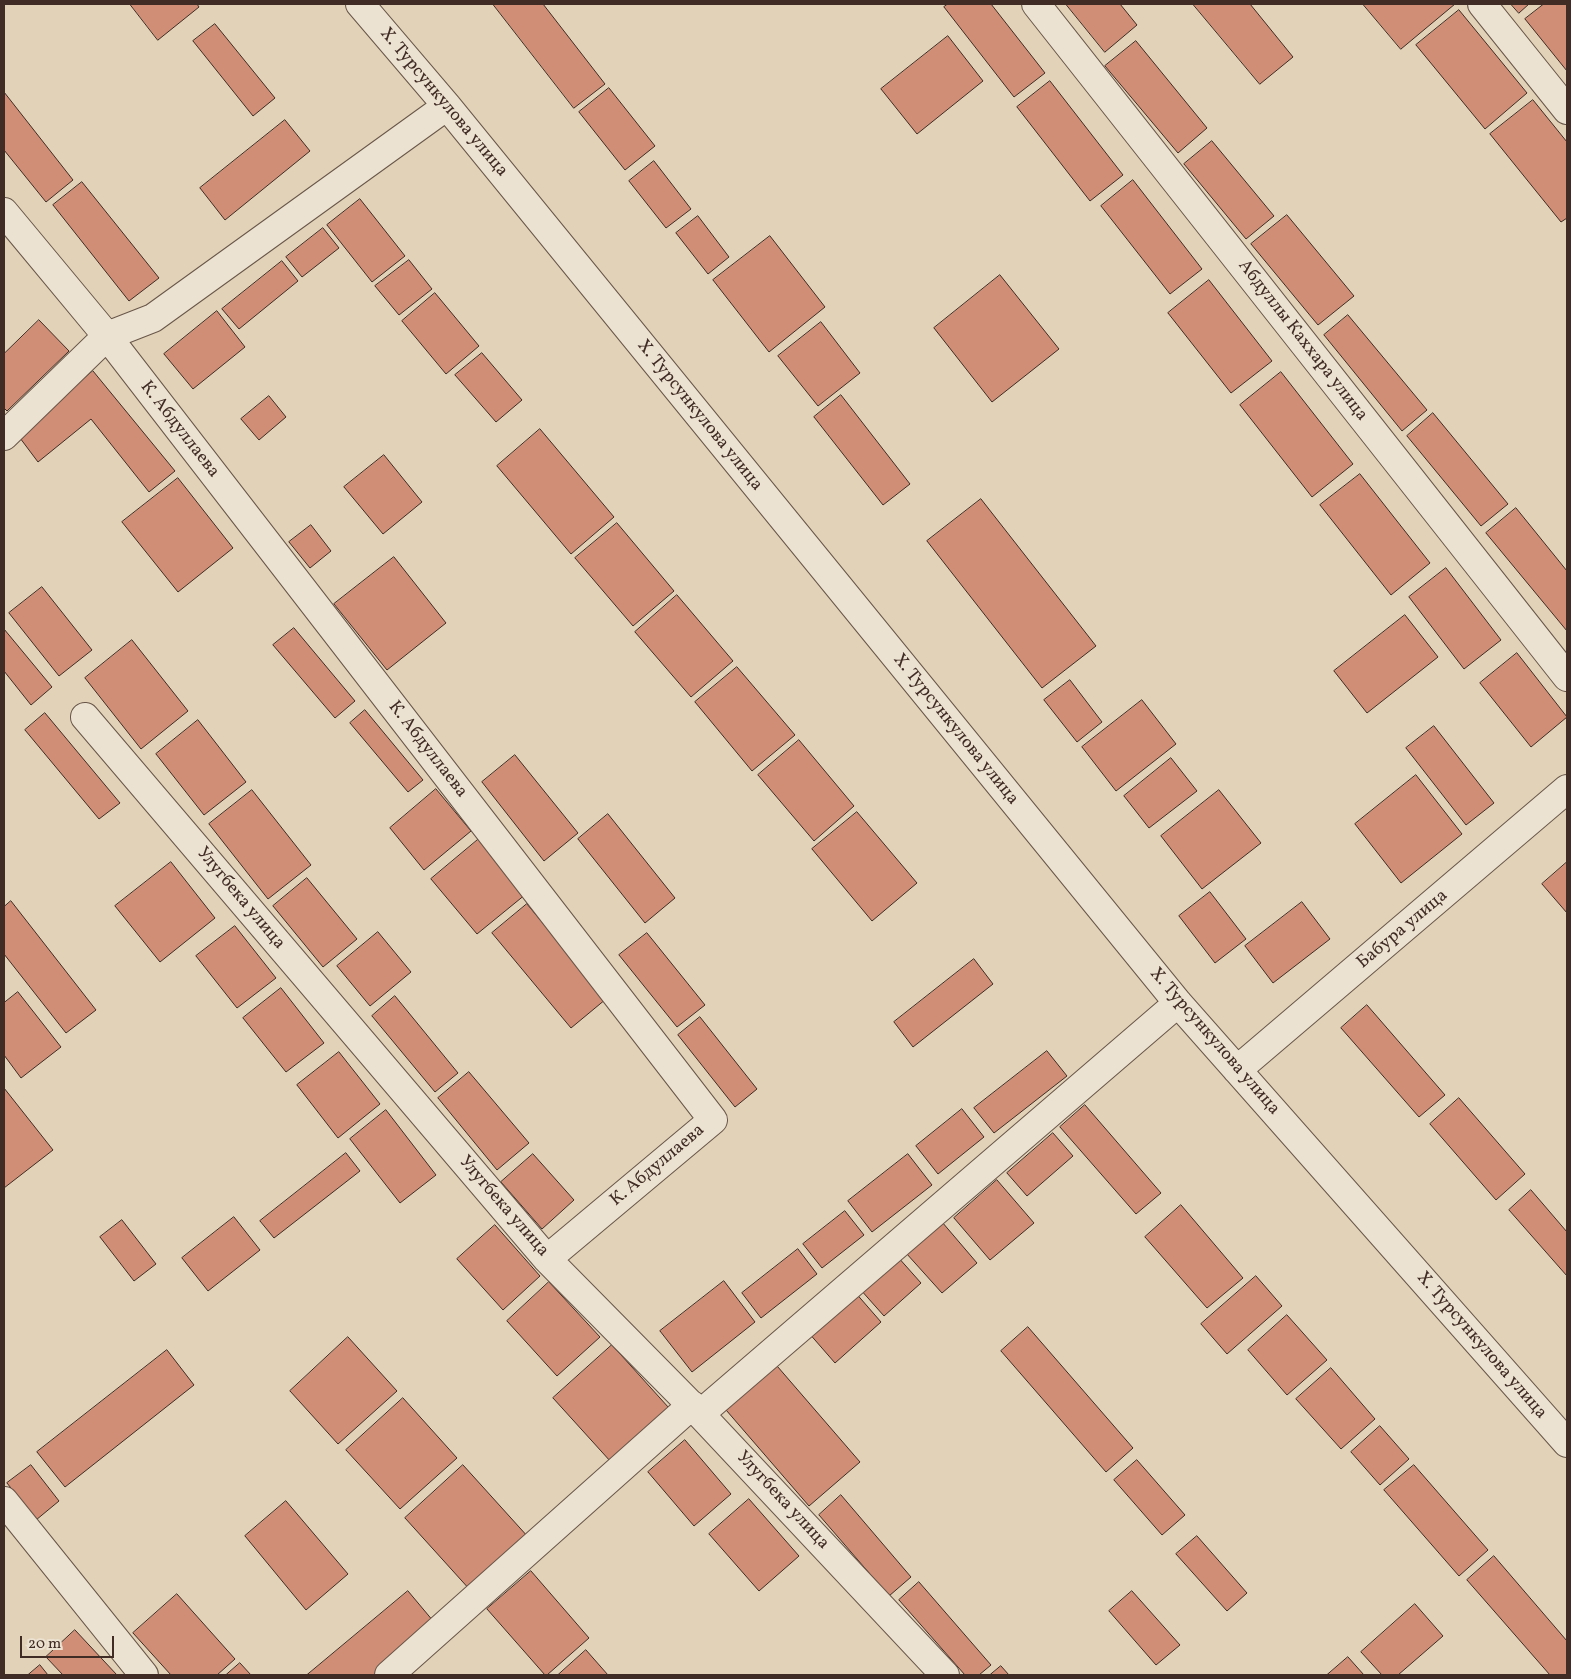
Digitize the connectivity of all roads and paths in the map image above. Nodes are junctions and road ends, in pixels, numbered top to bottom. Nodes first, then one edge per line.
1 (360, 4) edge
2 (1036, 4) edge
3 (1482, 4) edge
4 (447, 106) junction
5 (1567, 110) edge
6 (4, 212) edge
7 (107, 336) junction
8 (4, 436) edge
9 (1567, 677) edge
10 (85, 717) dead end
11 (1562, 805) edge
12 (1178, 1004) junction
13 (1237, 1070) junction
14 (547, 1259) junction
15 (696, 1409) junction
16 (1567, 1443) edge
17 (4, 1501) edge
18 (144, 1675) edge
19 (389, 1675) edge
20 (945, 1675) edge

1 - 4 street, Х. Турсункулова улица
2 - 9 street, Абдуллы Каххара улица
3 - 5 street
4 - 7 street
4 - 12 street, Х. Турсункулова улица
6 - 7 street, К. Абдуллаева
7 - 8 street
7 - 14 street, К. Абдуллаева
10 - 14 street, Улугбека улица
11 - 13 street, Бабура улица
12 - 13 street, Х. Турсункулова улица
12 - 15 street
13 - 16 street, Х. Турсункулова улица
14 - 15 street, Улугбека улица
15 - 19 street
15 - 20 street, Улугбека улица
17 - 18 street

